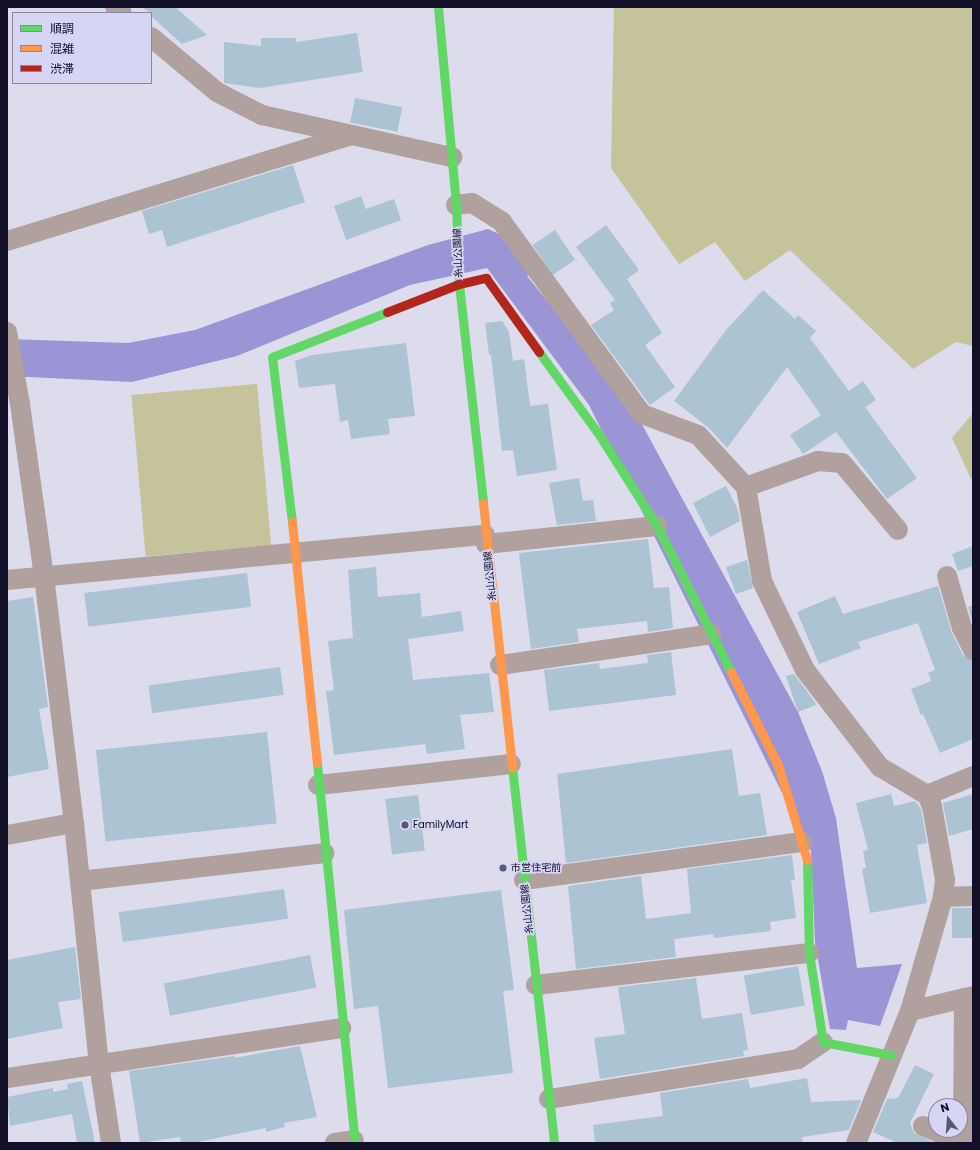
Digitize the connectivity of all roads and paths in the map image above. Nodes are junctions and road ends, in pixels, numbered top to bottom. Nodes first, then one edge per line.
1 (438, 7) edge
2 (152, 38) edge
3 (351, 135) junction
4 (452, 157) junction
5 (456, 205) junction
6 (7, 241) edge
7 (459, 284) junction
8 (7, 333) edge
9 (746, 487) junction
10 (657, 526) junction
11 (898, 530) dead end
12 (486, 539) junction
13 (296, 552) junction
14 (44, 576) junction
15 (947, 576) dead end
16 (7, 580) edge
17 (712, 634) junction
18 (973, 650) edge
19 (500, 665) junction
20 (511, 764) junction
21 (973, 776) edge
22 (318, 785) junction
23 (927, 795) junction
24 (74, 823) junction
25 (7, 835) edge
26 (802, 842) junction
27 (324, 853) junction
28 (524, 880) junction
29 (80, 881) junction
30 (973, 896) edge
31 (943, 897) junction
32 (809, 953) junction
33 (536, 985) junction
34 (968, 997) edge
35 (910, 1011) junction
36 (341, 1028) junction
37 (823, 1042) junction
38 (891, 1055) junction
39 (99, 1064) junction
40 (7, 1078) edge
41 (549, 1100) junction
42 (923, 1126) dead end
43 (354, 1141) edge
44 (110, 1143) edge
45 (335, 1143) edge
46 (554, 1143) edge
47 (856, 1143) edge

1 - 4 street, 糸山公園線
2 - 3 street
3 - 4 street
3 - 6 street
4 - 5 street, 糸山公園線
5 - 7 street, 糸山公園線
5 - 9 street
7 - 10 street
7 - 12 street, 糸山公園線
7 - 13 street
8 - 14 street
9 - 11 street
9 - 23 street
10 - 12 street
10 - 17 street
12 - 13 street
12 - 19 street, 糸山公園線
13 - 14 street
13 - 22 street
14 - 16 street
14 - 24 street
15 - 18 street
17 - 19 street
17 - 26 street
19 - 20 street, 糸山公園線
20 - 22 street
20 - 28 street, 糸山公園線
21 - 23 street
22 - 27 street
23 - 31 street
24 - 25 street
24 - 29 street
26 - 28 street
26 - 32 street
27 - 29 street
27 - 36 street
28 - 33 street, 糸山公園線
29 - 39 street
30 - 31 street
31 - 35 street
32 - 33 street
32 - 37 street
33 - 41 street, 糸山公園線
34 - 35 street
34 - 42 street
35 - 38 street
36 - 39 street
36 - 43 street
37 - 38 street
37 - 41 street
38 - 47 street
39 - 40 street
39 - 44 street
41 - 46 street, 糸山公園線
43 - 45 street

